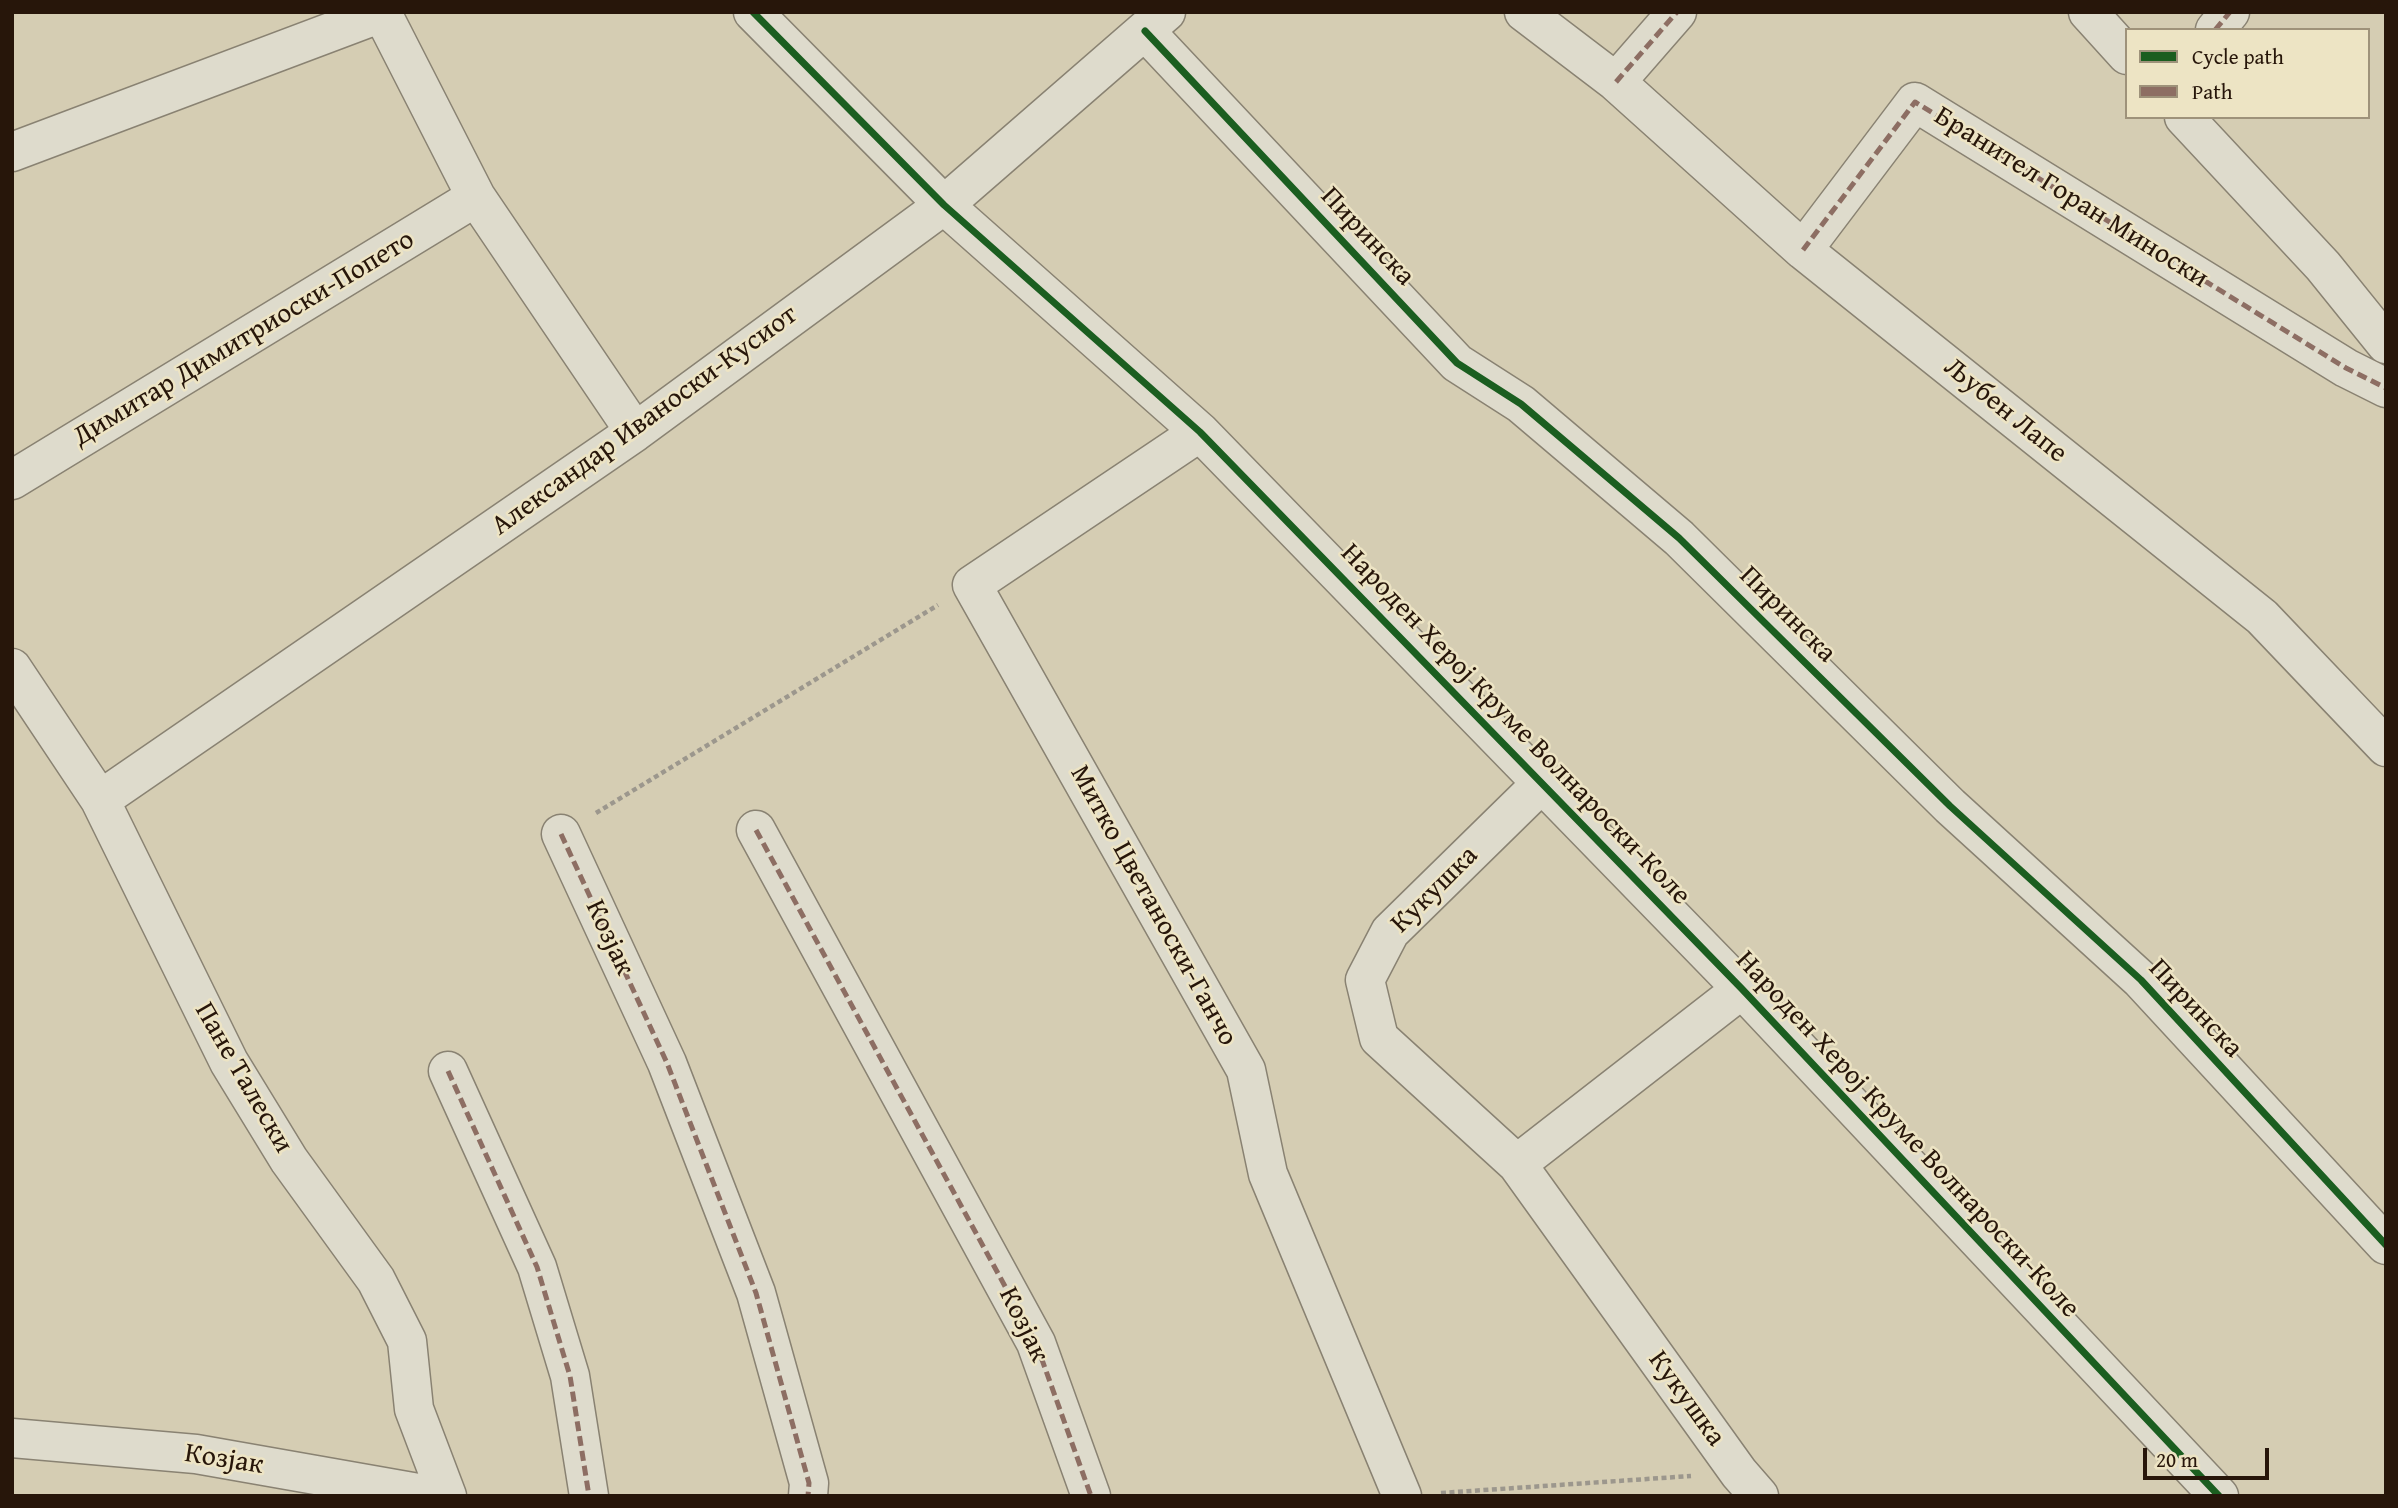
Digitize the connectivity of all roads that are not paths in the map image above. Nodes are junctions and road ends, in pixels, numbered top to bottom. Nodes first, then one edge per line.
1 (753, 12) edge
2 (1524, 12) edge
3 (1676, 12) edge
4 (2088, 12) edge
5 (2230, 12) edge
6 (383, 13) edge
7 (1156, 22) edge
8 (2217, 28) edge
9 (2125, 53) edge
10 (1616, 82) junction
11 (2186, 119) edge
12 (12, 152) edge
13 (476, 197) junction
14 (944, 205) junction
15 (1803, 250) junction
16 (2386, 344) edge
17 (2386, 388) edge
18 (635, 432) junction
19 (1200, 432) junction
20 (12, 481) edge
21 (12, 668) edge
22 (2386, 747) edge
23 (1542, 783) junction
24 (100, 800) junction
25 (756, 830) dead end
26 (561, 834) road end
27 (1742, 989) junction
28 (448, 1071) dead end
29 (1517, 1164) junction
30 (2386, 1245) edge
31 (12, 1438) edge
32 (1749, 1484) edge
33 (435, 1496) edge
34 (447, 1496) edge
35 (589, 1496) edge
36 (808, 1496) edge
37 (1091, 1496) edge
38 (1402, 1496) edge
39 (2219, 1496) edge

1 - 14 street, Народен Херој Круме Волнароски-Коле
2 - 10 street, Љубен Лапе
3 - 10 street
4 - 9 street
5 - 8 street
6 - 12 street
6 - 13 street
7 - 14 street, Александар Иваноски-Кусиот
7 - 30 street, Пиринска
10 - 15 street, Љубен Лапе
11 - 16 street
13 - 18 street
13 - 20 street, Димитар Димитриоски-Попето
14 - 18 street, Александар Иваноски-Кусиот
14 - 19 street, Народен Херој Круме Волнароски-Коле
15 - 17 street, Бранител Горан Миноски
15 - 22 street, Љубен Лапе
18 - 24 street, Александар Иваноски-Кусиот
19 - 23 street, Народен Херој Круме Волнароски-Коле
19 - 38 street, Митко Цветаноски-Ганчо
21 - 24 street, Пане Талески
23 - 27 street, Народен Херој Круме Волнароски-Коле
23 - 29 street, Кукушка
24 - 34 street, Пане Талески
25 - 37 street, Козјак
26 - 36 street, Козјак
27 - 29 street
27 - 39 street, Народен Херој Круме Волнароски-Коле
28 - 35 street
29 - 32 street, Кукушка
31 - 33 street, Козјак

